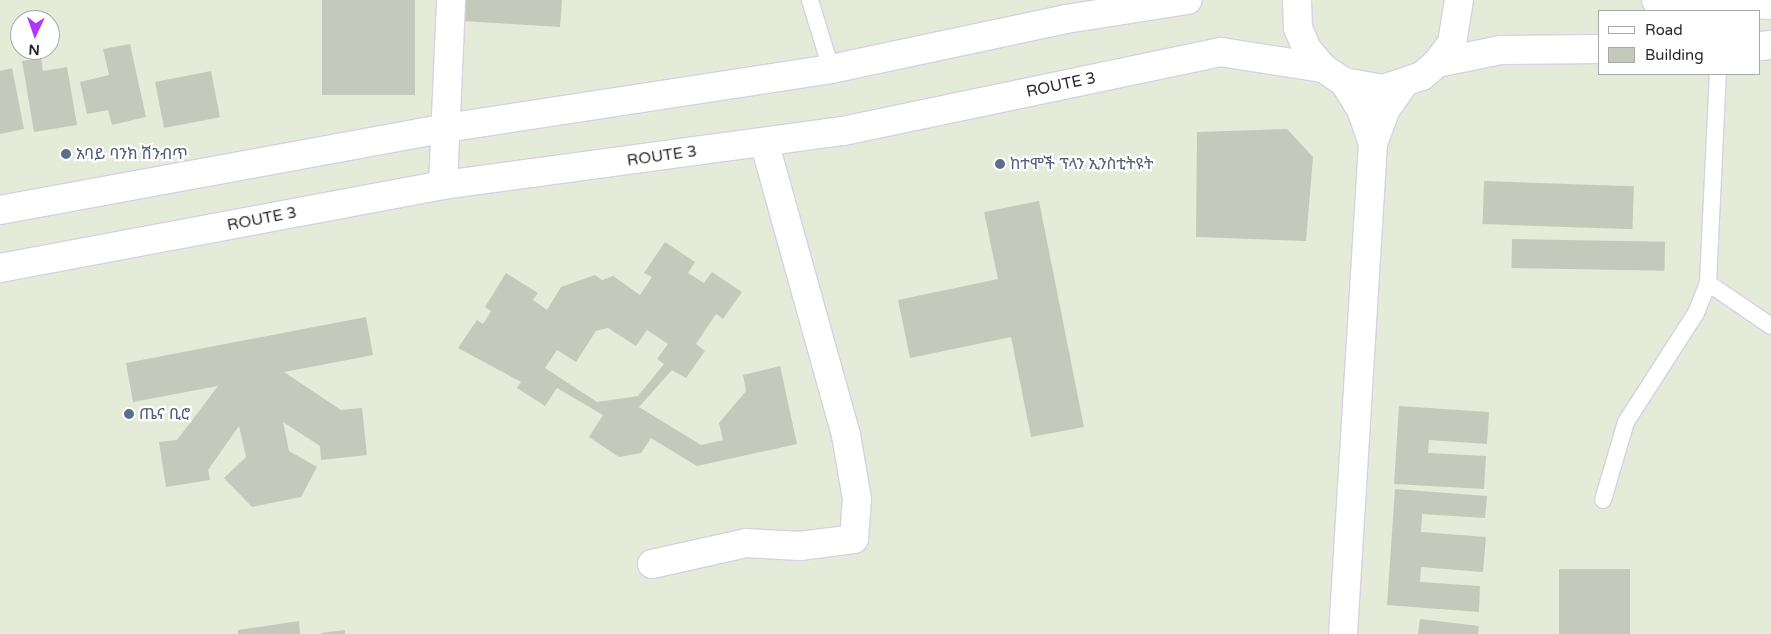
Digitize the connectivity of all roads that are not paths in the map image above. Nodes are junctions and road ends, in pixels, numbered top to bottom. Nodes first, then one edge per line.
1 (451, 0) edge
2 (810, 0) edge
3 (1097, 0) edge
4 (1188, 0) edge
5 (1297, 0) edge
6 (1459, 0) edge
7 (1656, 0) edge
8 (1771, 5) edge
9 (1066, 19) junction
10 (1598, 48) edge
11 (1437, 63) junction
12 (831, 69) junction
13 (1333, 75) junction
14 (1718, 75) edge
15 (1403, 85) junction
16 (446, 128) junction
17 (764, 142) junction
18 (1373, 144) junction
19 (443, 185) junction
20 (0, 210) edge
21 (0, 268) edge
22 (1708, 283) junction
23 (1771, 326) edge
24 (1603, 500) dead end
25 (652, 564) dead end
26 (1343, 634) edge

1 - 16 main road
2 - 12 lane
3 - 9 main road
4 - 9 main road
5 - 13 main road
6 - 11 main road
7 - 8 main road
9 - 12 main road
10 - 11 main road
11 - 15 main road
12 - 16 main road
13 - 15 main road, ROUTE 3
13 - 17 main road, ROUTE 3
13 - 18 main road
14 - 22 lane
15 - 18 main road
16 - 19 main road
16 - 20 main road
17 - 19 main road, ROUTE 3
17 - 25 main road
18 - 26 main road
19 - 21 main road, ROUTE 3
22 - 23 lane
22 - 24 lane

